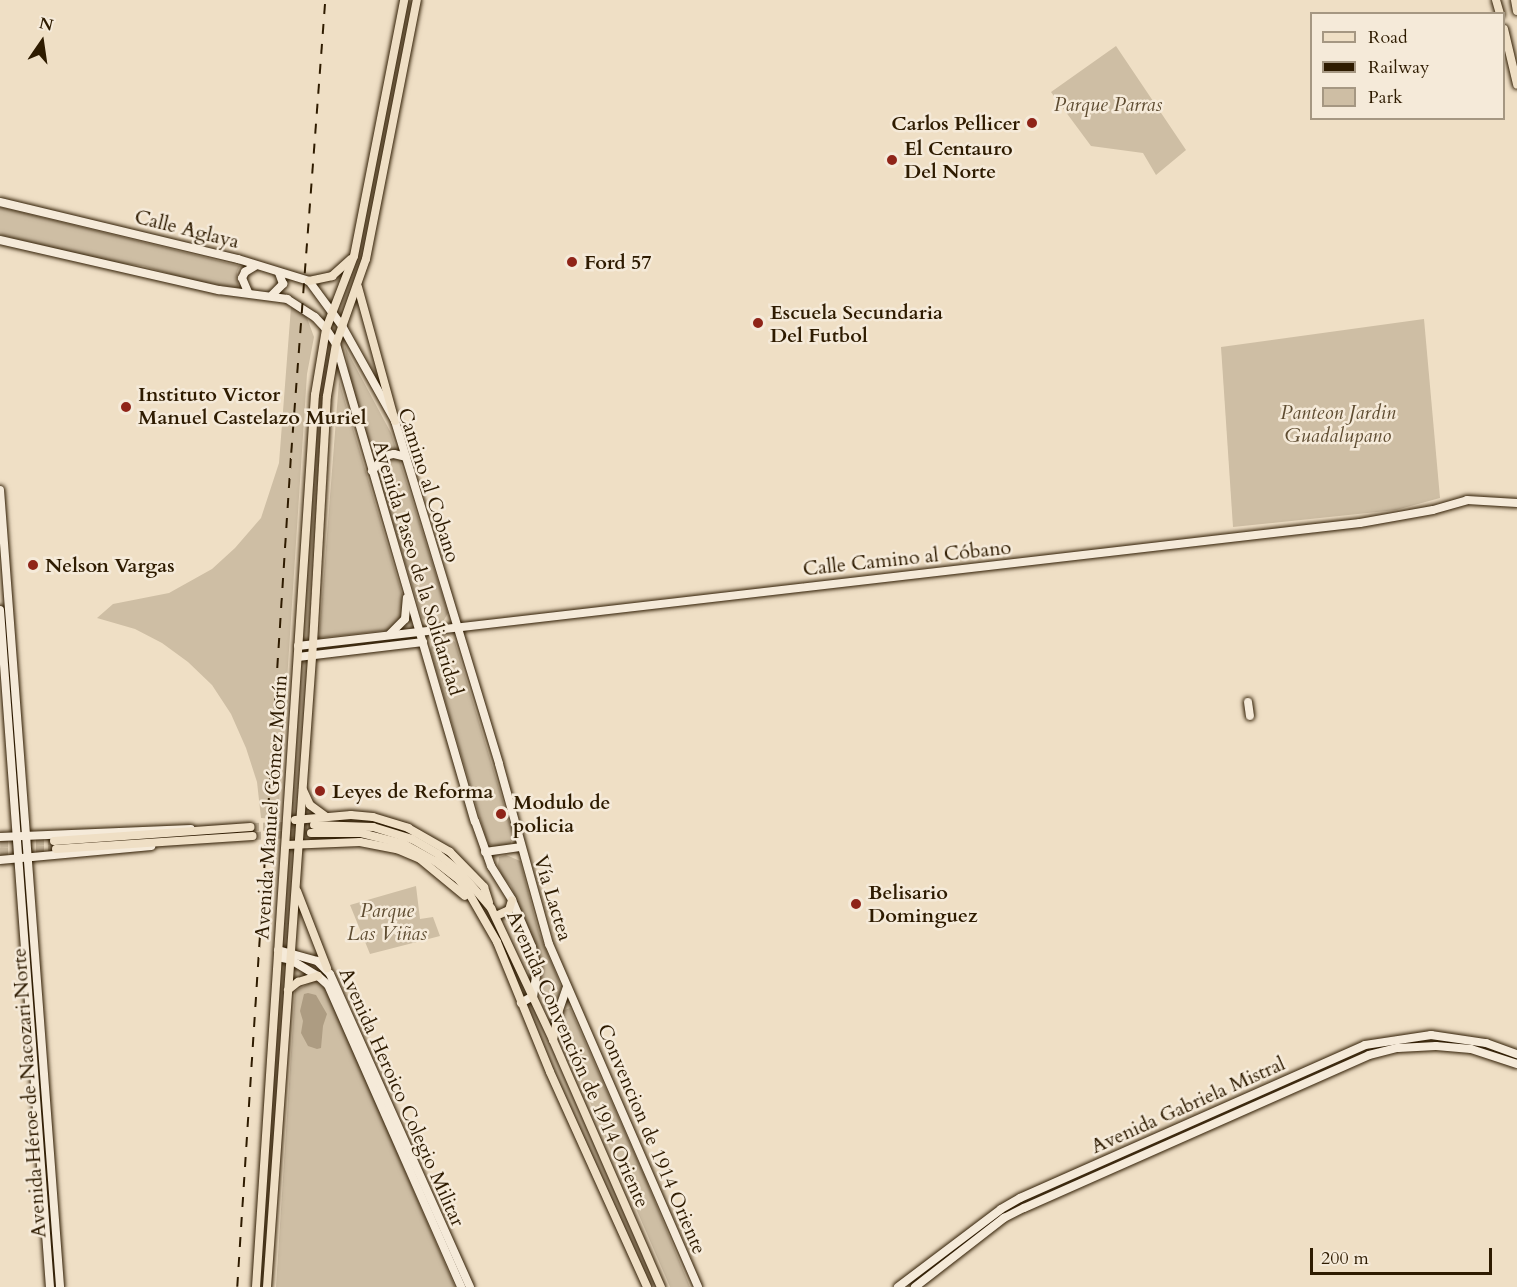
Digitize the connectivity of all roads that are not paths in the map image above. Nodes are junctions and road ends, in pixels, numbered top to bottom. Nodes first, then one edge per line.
1 (404, 0) edge
2 (417, 0) edge
3 (1515, 0) edge
4 (1517, 11) edge
5 (1505, 38) edge
6 (1517, 84) edge
7 (0, 202) edge
8 (0, 240) edge
9 (354, 256) junction
10 (255, 266) junction
11 (279, 273) junction
12 (309, 281) junction
13 (358, 287) junction
14 (248, 292) junction
15 (272, 296) junction
16 (333, 312) junction
17 (342, 326) junction
18 (326, 329) junction
19 (336, 344) junction
20 (395, 421) junction
21 (406, 457) junction
22 (372, 471) junction
23 (0, 490) edge
24 (1517, 503) edge
25 (406, 585) junction
26 (0, 610) edge
27 (457, 627) junction
28 (420, 632) junction
29 (386, 636) junction
30 (423, 642) junction
31 (313, 644) junction
32 (298, 646) junction
33 (312, 656) junction
34 (298, 657) junction
35 (1248, 702) dead end
36 (1250, 716) dead end
37 (302, 785) junction
38 (326, 816) junction
39 (300, 819) junction
40 (288, 820) junction
41 (195, 830) junction
42 (22, 836) junction
43 (0, 837) edge
44 (166, 841) junction
45 (299, 844) junction
46 (286, 845) junction
47 (520, 847) junction
48 (485, 852) junction
49 (24, 859) junction
50 (0, 860) edge
51 (296, 888) junction
52 (512, 900) junction
53 (491, 908) junction
54 (482, 912) junction
55 (496, 916) junction
56 (278, 953) junction
57 (291, 956) junction
58 (327, 968) junction
59 (318, 976) junction
60 (567, 987) junction
61 (288, 990) junction
62 (533, 996) junction
63 (521, 1003) junction
64 (575, 1003) joint
65 (559, 1010) joint
66 (553, 1040) junction
67 (1517, 1054) edge
68 (1517, 1064) edge
69 (264, 1157) junction
70 (423, 1158) dead end
71 (417, 1168) junction
72 (273, 1204) junction
73 (661, 1285) edge
74 (50, 1287) edge
75 (60, 1287) edge
76 (256, 1287) edge
77 (267, 1287) edge
78 (461, 1287) edge
79 (470, 1287) edge
80 (647, 1287) edge
81 (698, 1287) edge
82 (898, 1287) edge
83 (915, 1287) edge

1 - 9 main road
2 - 13 main road
3 - 4 main road
5 - 6 main road
7 - 10 street, Calle Aglaya
8 - 14 street
9 - 12 main road
9 - 16 main road
10 - 11 street, Calle Aglaya
10 - 14 street
11 - 12 street, Calle Aglaya
11 - 15 street
12 - 16 street
13 - 17 main road
13 - 20 main road
14 - 15 street
15 - 18 street
16 - 17 street
16 - 18 main road
17 - 19 main road
17 - 20 street, Camino al Cobano
18 - 19 street
18 - 32 main road, Avenida Manuel Gómez Morín
19 - 22 street, Avenida Paseo de la Solidaridad
19 - 31 main road, Avenida Manuel Gómez Morín
20 - 21 street, Camino al Cobano
21 - 22 street
21 - 27 street, Camino al Cobano
22 - 25 street, Avenida Paseo de la Solidaridad
23 - 42 street, Avenida Héroe de Nacozari Norte
24 - 27 street, Calle Camino al Cóbano
25 - 28 street, Avenida Paseo de la Solidaridad
25 - 29 street
26 - 42 street, Avenida Héroe de Nacozari Norte
27 - 28 street, Calle Camino al Cóbano
27 - 47 street, Vía Lactea
28 - 29 street, Calle Camino al Cóbano
28 - 30 street, Avenida Paseo de la Solidaridad
29 - 31 street, Calle Camino al Cóbano
30 - 33 street
30 - 48 street, Avenida Paseo de la Solidaridad
31 - 32 street, Calle Camino al Cóbano
31 - 33 main road, Avenida Manuel Gómez Morín
32 - 34 main road, Avenida Manuel Gómez Morín
33 - 34 street
33 - 37 main road, Avenida Manuel Gómez Morín
34 - 40 main road, Avenida Manuel Gómez Morín
35 - 36 street
37 - 38 main road
37 - 39 main road, Avenida Manuel Gómez Morín
38 - 39 main road
38 - 53 main road
39 - 40 main road
39 - 45 main road, Avenida Manuel Gómez Morín
40 - 46 main road, Avenida Manuel Gómez Morín
41 - 42 street
41 - 44 main road
41 - 44 main road
42 - 43 street
42 - 49 street, Avenida Héroe de Nacozari Norte
44 - 49 street
45 - 46 main road
45 - 51 main road, Avenida Manuel Gómez Morín
45 - 54 main road
46 - 56 main road, Avenida Manuel Gómez Morín
47 - 48 street
47 - 60 street, Vía Lactea
48 - 52 street, Avenida Paseo de la Solidaridad
49 - 50 street
49 - 74 street, Avenida Héroe de Nacozari Norte
49 - 75 street, Avenida Héroe de Nacozari Norte
51 - 57 main road, Avenida Manuel Gómez Morín
51 - 58 main road
52 - 55 main road
52 - 62 street, Avenida Paseo de la Solidaridad
53 - 54 main road, Avenida Convención de 1914 Oriente
53 - 55 main road, Avenida Convención de 1914 Oriente
54 - 63 main road, Avenida Convención de 1914 Oriente
55 - 62 main road, Avenida Convención de 1914 Oriente
56 - 57 street, Avenida Heroico Colegio Militar
56 - 69 main road, Avenida Manuel Gómez Morín
57 - 58 street, Avenida Heroico Colegio Militar
57 - 59 street, Avenida Heroico Colegio Militar
57 - 61 main road, Avenida Manuel Gómez Morín
58 - 71 street, Avenida Heroico Colegio Militar
59 - 61 main road
59 - 78 street, Avenida Heroico Colegio Militar
60 - 64 street, Vía Lactea
60 - 65 street
61 - 72 main road, Avenida Manuel Gómez Morín
62 - 63 street
62 - 66 main road, Avenida Convención de 1914 Oriente
63 - 80 main road, Avenida Convención de 1914 Oriente
64 - 81 street, Convencion de 1914 Oriente
65 - 66 main road
66 - 73 main road, Avenida Convención de 1914 Oriente
67 - 82 street, Avenida Gabriela Mistral
68 - 83 street, Avenida Gabriela Mistral
69 - 72 main road
69 - 76 main road, Avenida Manuel Gómez Morín
70 - 71 street
71 - 79 street, Avenida Heroico Colegio Militar
72 - 77 main road, Avenida Manuel Gómez Morín

